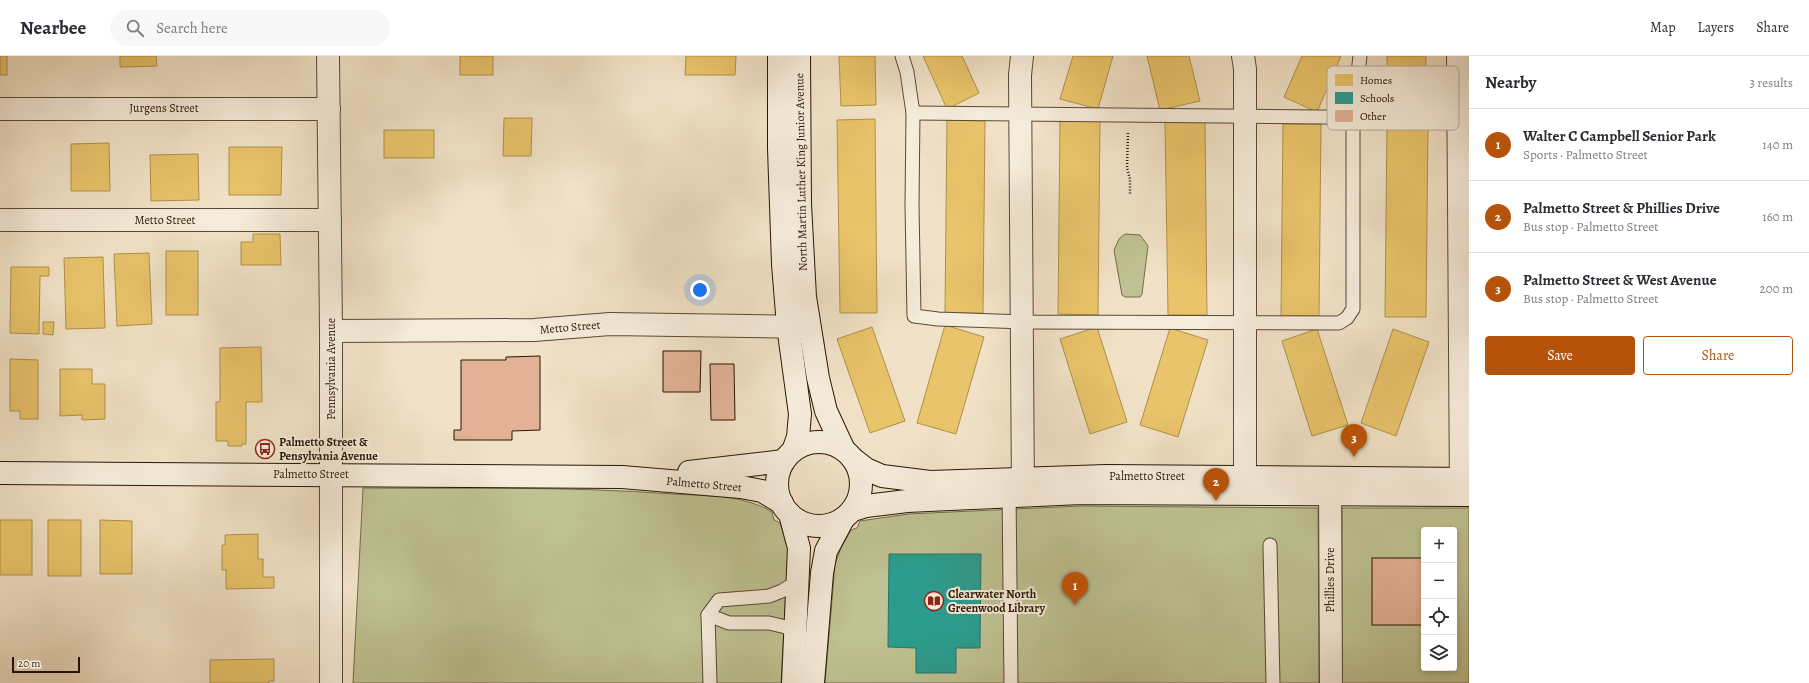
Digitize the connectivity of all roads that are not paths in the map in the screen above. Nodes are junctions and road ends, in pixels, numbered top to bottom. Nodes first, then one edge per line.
1 (328, 56) edge
2 (779, 56) edge
3 (799, 56) edge
4 (902, 56) edge
5 (1022, 56) edge
6 (1243, 56) edge
7 (1360, 56) edge
8 (1458, 56) edge
9 (1359, 66) edge
10 (1458, 66) edge
11 (0, 109) edge
12 (328, 109) junction
13 (913, 113) junction
14 (1020, 115) junction
15 (1245, 115) junction
16 (1327, 117) edge
17 (1459, 118) edge
18 (1353, 130) edge
19 (0, 220) edge
20 (330, 220) junction
21 (1022, 322) junction
22 (1244, 322) junction
23 (799, 326) junction
24 (331, 332) junction
25 (849, 454) junction
26 (789, 456) junction
27 (0, 473) edge
28 (331, 474) junction
29 (622, 477) junction
30 (1245, 477) junction
31 (1330, 486) junction
32 (1016, 487) junction
33 (1465, 487) edge
34 (786, 508) junction
35 (848, 514) junction
36 (1270, 545) dead end
37 (798, 581) junction
38 (708, 614) junction
39 (795, 634) junction
40 (331, 683) edge
41 (710, 683) edge
42 (793, 683) edge
43 (813, 683) edge
44 (1011, 683) edge
45 (1274, 683) edge
46 (1331, 683) edge

1 - 12 street, Pennsylvania Avenue
2 - 23 street, North Martin Luther King Junior Avenue
3 - 23 street, North Martin Luther King Junior Avenue
4 - 13 lane
5 - 14 street
6 - 15 street
7 - 9 lane
8 - 10 street
11 - 12 street, Jurgens Street
12 - 20 street, Pennsylvania Avenue
13 - 14 lane
13 - 21 lane
14 - 15 lane
14 - 21 street
15 - 16 lane
15 - 22 street
17 - 33 street
18 - 22 lane
19 - 20 street, Metto Street
20 - 24 street, Pennsylvania Avenue
21 - 22 lane
21 - 32 street
22 - 30 street
23 - 24 street, Metto Street
23 - 25 street, North Martin Luther King Junior Avenue
23 - 26 street, North Martin Luther King Junior Avenue
24 - 28 street, Pennsylvania Avenue
25 - 26 street
25 - 32 street, Palmetto Street
25 - 35 street
26 - 29 street, Palmetto Street
26 - 34 street
27 - 28 street, Palmetto Street
28 - 29 street, Palmetto Street
28 - 40 street, Pennsylvania Avenue
29 - 34 street, Palmetto Street
30 - 31 street, Palmetto Street
30 - 32 street, Palmetto Street
31 - 32 street, Palmetto Street
31 - 33 street, Palmetto Street
31 - 46 street, Phillies Drive
32 - 35 street, Palmetto Street
32 - 44 lane
34 - 35 street
34 - 37 street
35 - 43 street
36 - 45 lane
37 - 38 lane
37 - 39 street
38 - 39 lane
38 - 41 lane
39 - 42 street

